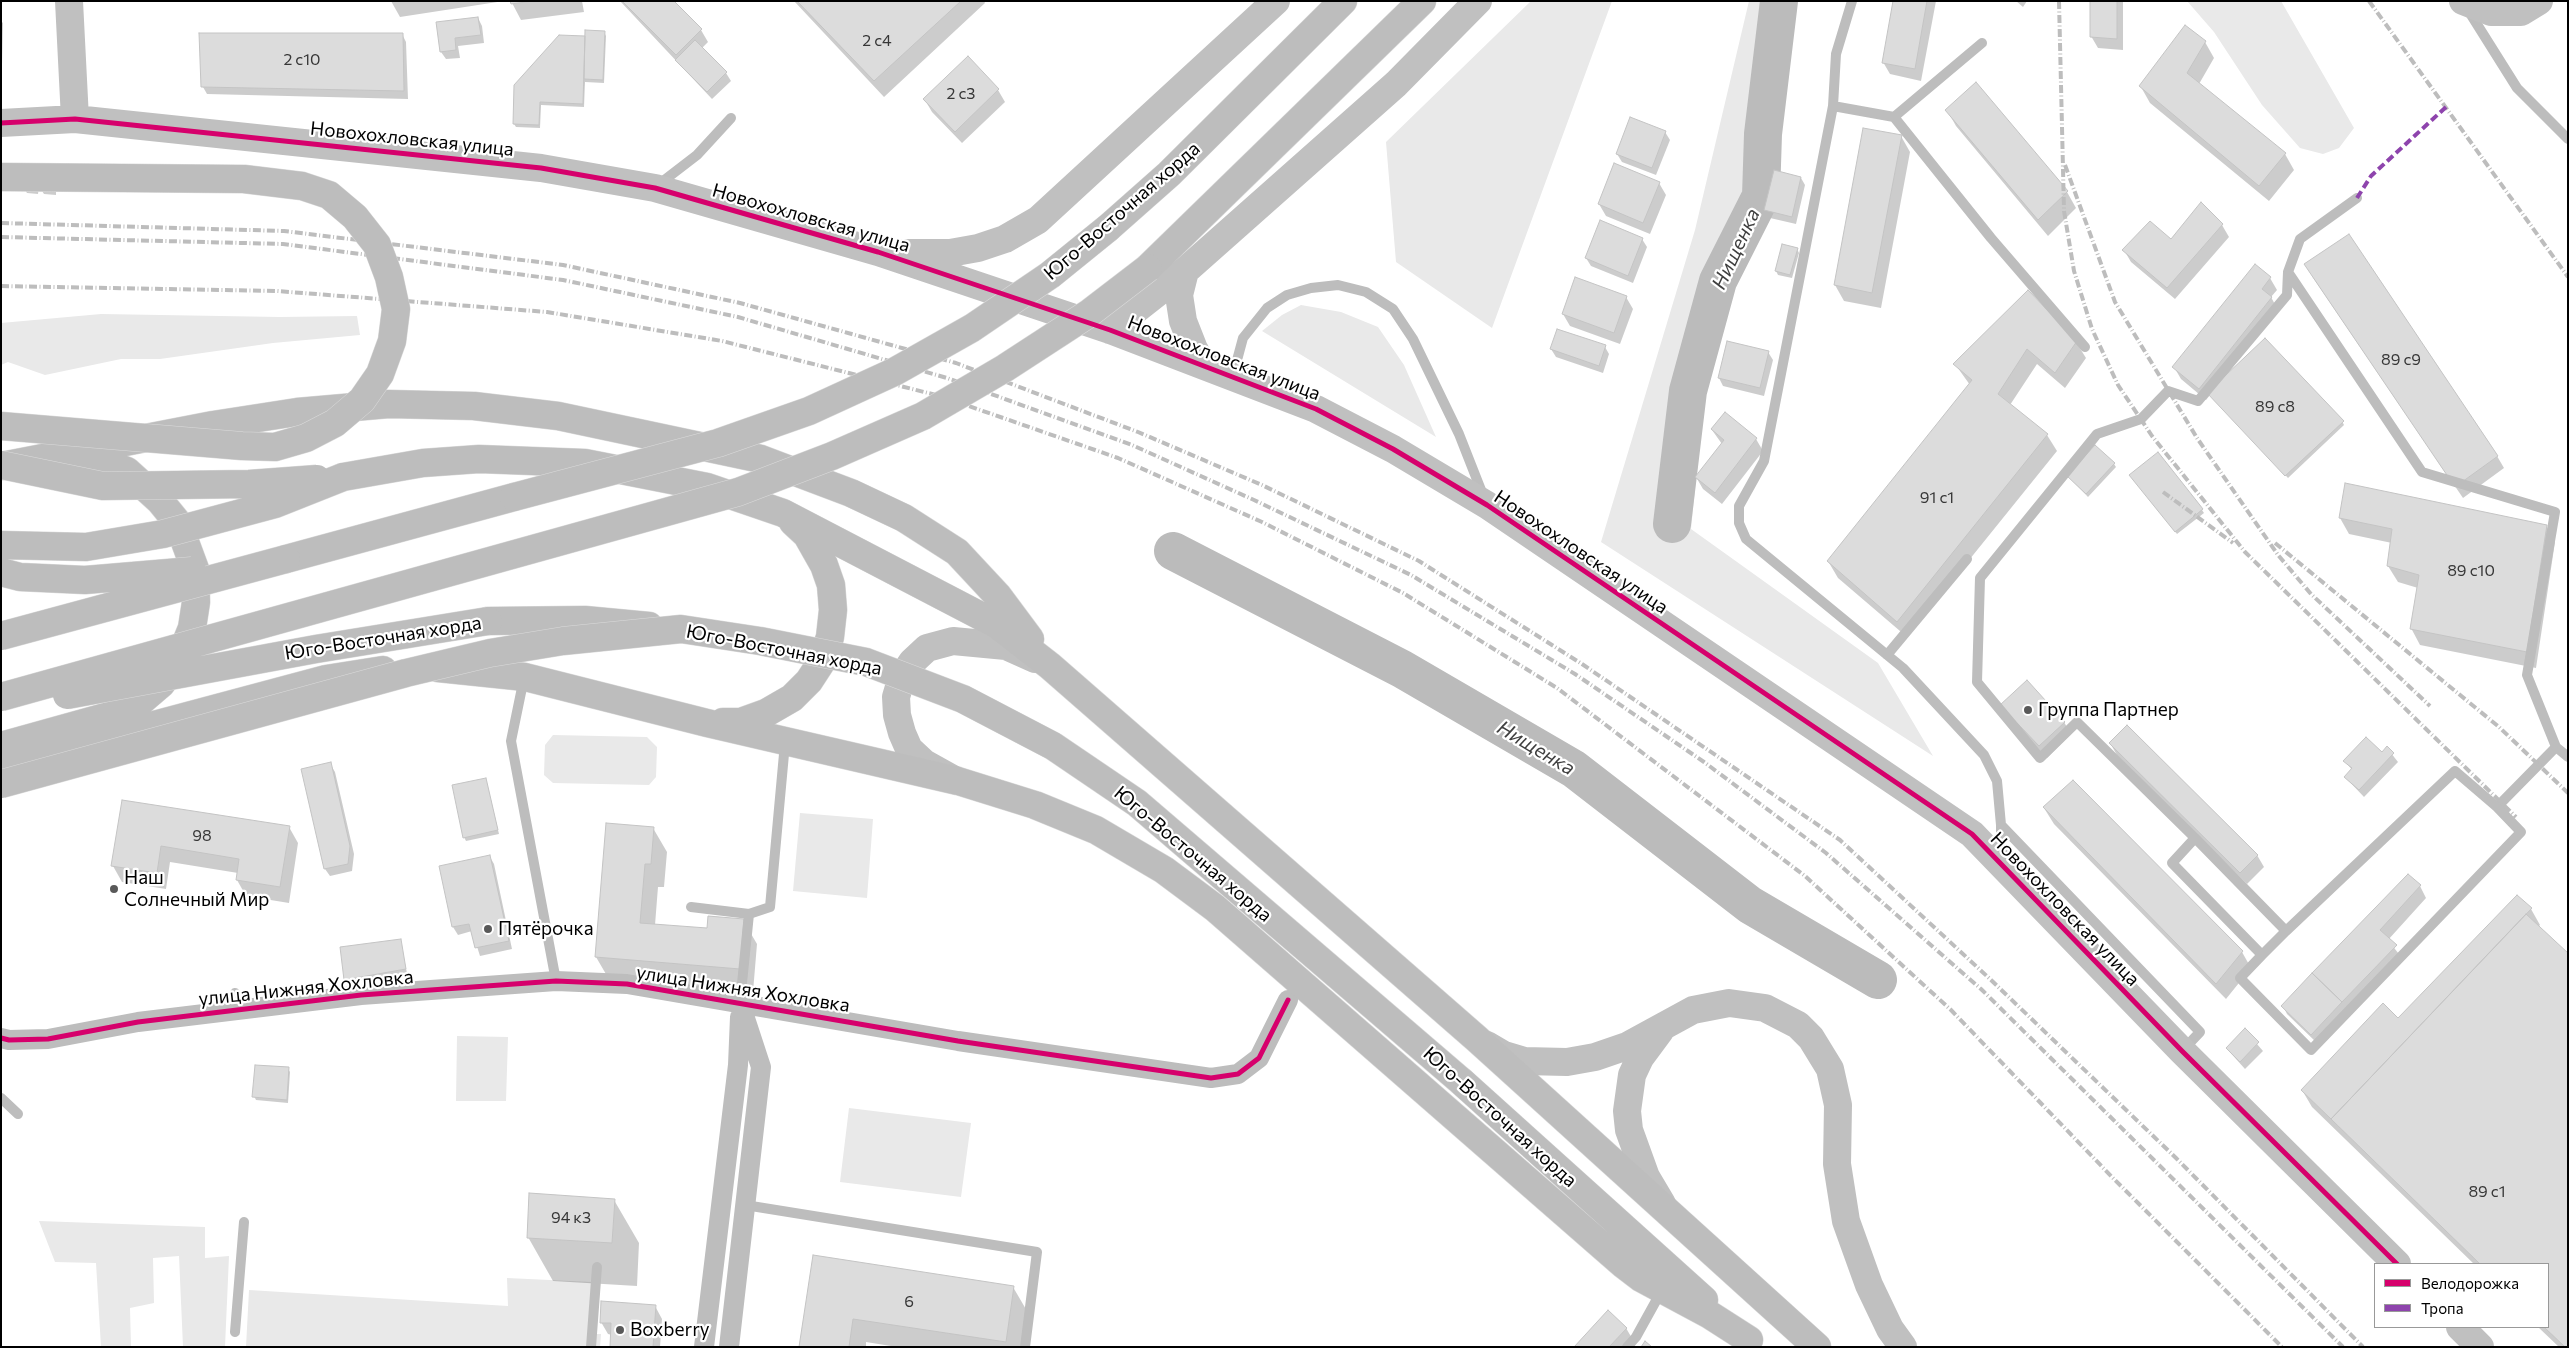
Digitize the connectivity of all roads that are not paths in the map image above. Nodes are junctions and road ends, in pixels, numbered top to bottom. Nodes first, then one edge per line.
1 (69, 1) edge
2 (1276, 1) edge
3 (1343, 1) edge
4 (1422, 1) edge
5 (1478, 1) edge
6 (1852, 1) edge
7 (2539, 1) edge
8 (2463, 2) edge
9 (1982, 43) dead end
10 (1833, 106) junction
11 (1894, 117) junction
12 (731, 118) dead end
13 (75, 119) junction
14 (1, 123) edge
15 (2568, 139) edge
16 (1, 177) edge
17 (655, 188) junction
18 (2357, 198) dead end
19 (878, 252) junction
20 (1185, 271) junction
21 (2288, 272) junction
22 (1110, 330) junction
23 (2085, 347) dead end
24 (1204, 366) junction
25 (1232, 378) junction
26 (1, 426) edge
27 (43, 458) junction
28 (1, 466) edge
29 (343, 477) junction
30 (1487, 506) junction
31 (783, 513) junction
32 (1, 545) edge
33 (286, 559) junction
34 (1967, 559) dead end
35 (1, 572) edge
36 (680, 629) junction
37 (1, 636) edge
38 (1887, 655) junction
39 (1050, 666) junction
40 (525, 677) junction
41 (1, 697) edge
42 (1, 708) edge
43 (707, 723) junction
44 (1, 746) edge
45 (2556, 747) junction
46 (784, 754) dead end
47 (2568, 757) edge
48 (1, 766) edge
49 (958, 782) junction
50 (1, 784) edge
51 (2498, 807) junction
52 (2001, 825) junction
53 (2195, 838) junction
54 (2001, 864) junction
55 (691, 907) dead end
56 (749, 914) junction
57 (2286, 931) junction
58 (2262, 955) junction
59 (556, 982) junction
60 (1288, 1000) dead end
61 (740, 1003) junction
62 (1677, 1018) junction
63 (1, 1038) edge
64 (1477, 1039) junction
65 (2182, 1051) junction
66 (1, 1098) edge
67 (18, 1114) dead end
68 (745, 1205) junction
69 (1663, 1205) junction
70 (244, 1222) dead end
71 (2396, 1263) edge
72 (597, 1267) dead end
73 (1662, 1290) junction
74 (2461, 1328) edge
75 (235, 1332) dead end
76 (1752, 1344) edge
77 (591, 1347) edge
78 (704, 1347) edge
79 (730, 1347) edge
80 (1025, 1347) edge
81 (1627, 1347) edge
82 (1818, 1347) edge
83 (1903, 1347) edge
84 (2480, 1347) edge

1 - 13 street
2 - 19 street
3 - 33 main road, Юго-Восточная хорда, bridge
4 - 41 main road, Юго-Восточная хорда, bridge
5 - 20 street
6 - 10 lane
7 - 8 street
8 - 15 lane
9 - 11 lane
10 - 11 lane
10 - 38 lane
11 - 23 lane
12 - 17 lane
13 - 14 street, Новохохловская улица
13 - 17 street, Новохохловская улица
16 - 26 main road, bridge
17 - 19 street, Новохохловская улица
18 - 21 lane
19 - 22 street, Новохохловская улица
20 - 22 street
20 - 24 street
21 - 45 lane
21 - 53 lane
22 - 24 street, Новохохловская улица
24 - 25 street, Новохохловская улица
25 - 30 street, Новохохловская улица
25 - 30 lane
27 - 28 main road
27 - 39 main road
27 - 44 main road, bridge
28 - 29 main road, bridge
29 - 31 main road, bridge
29 - 32 main road, bridge
30 - 54 street, Новохохловская улица
31 - 39 main road
31 - 43 main road
33 - 35 main road, bridge
33 - 37 main road, Юго-Восточная хорда, bridge
34 - 38 lane
36 - 42 main road, Юго-Восточная хорда, bridge
36 - 50 main road, bridge
36 - 76 main road, Юго-Восточная хорда, bridge
38 - 52 lane
39 - 49 street
39 - 64 main road
40 - 43 main road
40 - 48 main road
40 - 59 lane
43 - 49 main road
45 - 47 lane
45 - 51 lane
46 - 56 lane
49 - 73 main road
51 - 57 lane
51 - 58 lane
52 - 54 lane
52 - 65 lane
53 - 57 lane
53 - 58 lane
54 - 65 street, Новохохловская улица
55 - 56 lane
56 - 61 lane
57 - 58 lane
59 - 61 street, улица Нижняя Хохловка
59 - 63 street, улица Нижняя Хохловка
60 - 61 street, улица Нижняя Хохловка
61 - 68 street
61 - 78 street
62 - 64 street
62 - 69 street
62 - 83 street
64 - 69 main road
65 - 71 street, Новохохловская улица
66 - 67 lane
68 - 79 street
68 - 80 lane
69 - 82 main road
70 - 75 lane
72 - 77 lane
73 - 76 main road
73 - 81 lane
74 - 84 street

